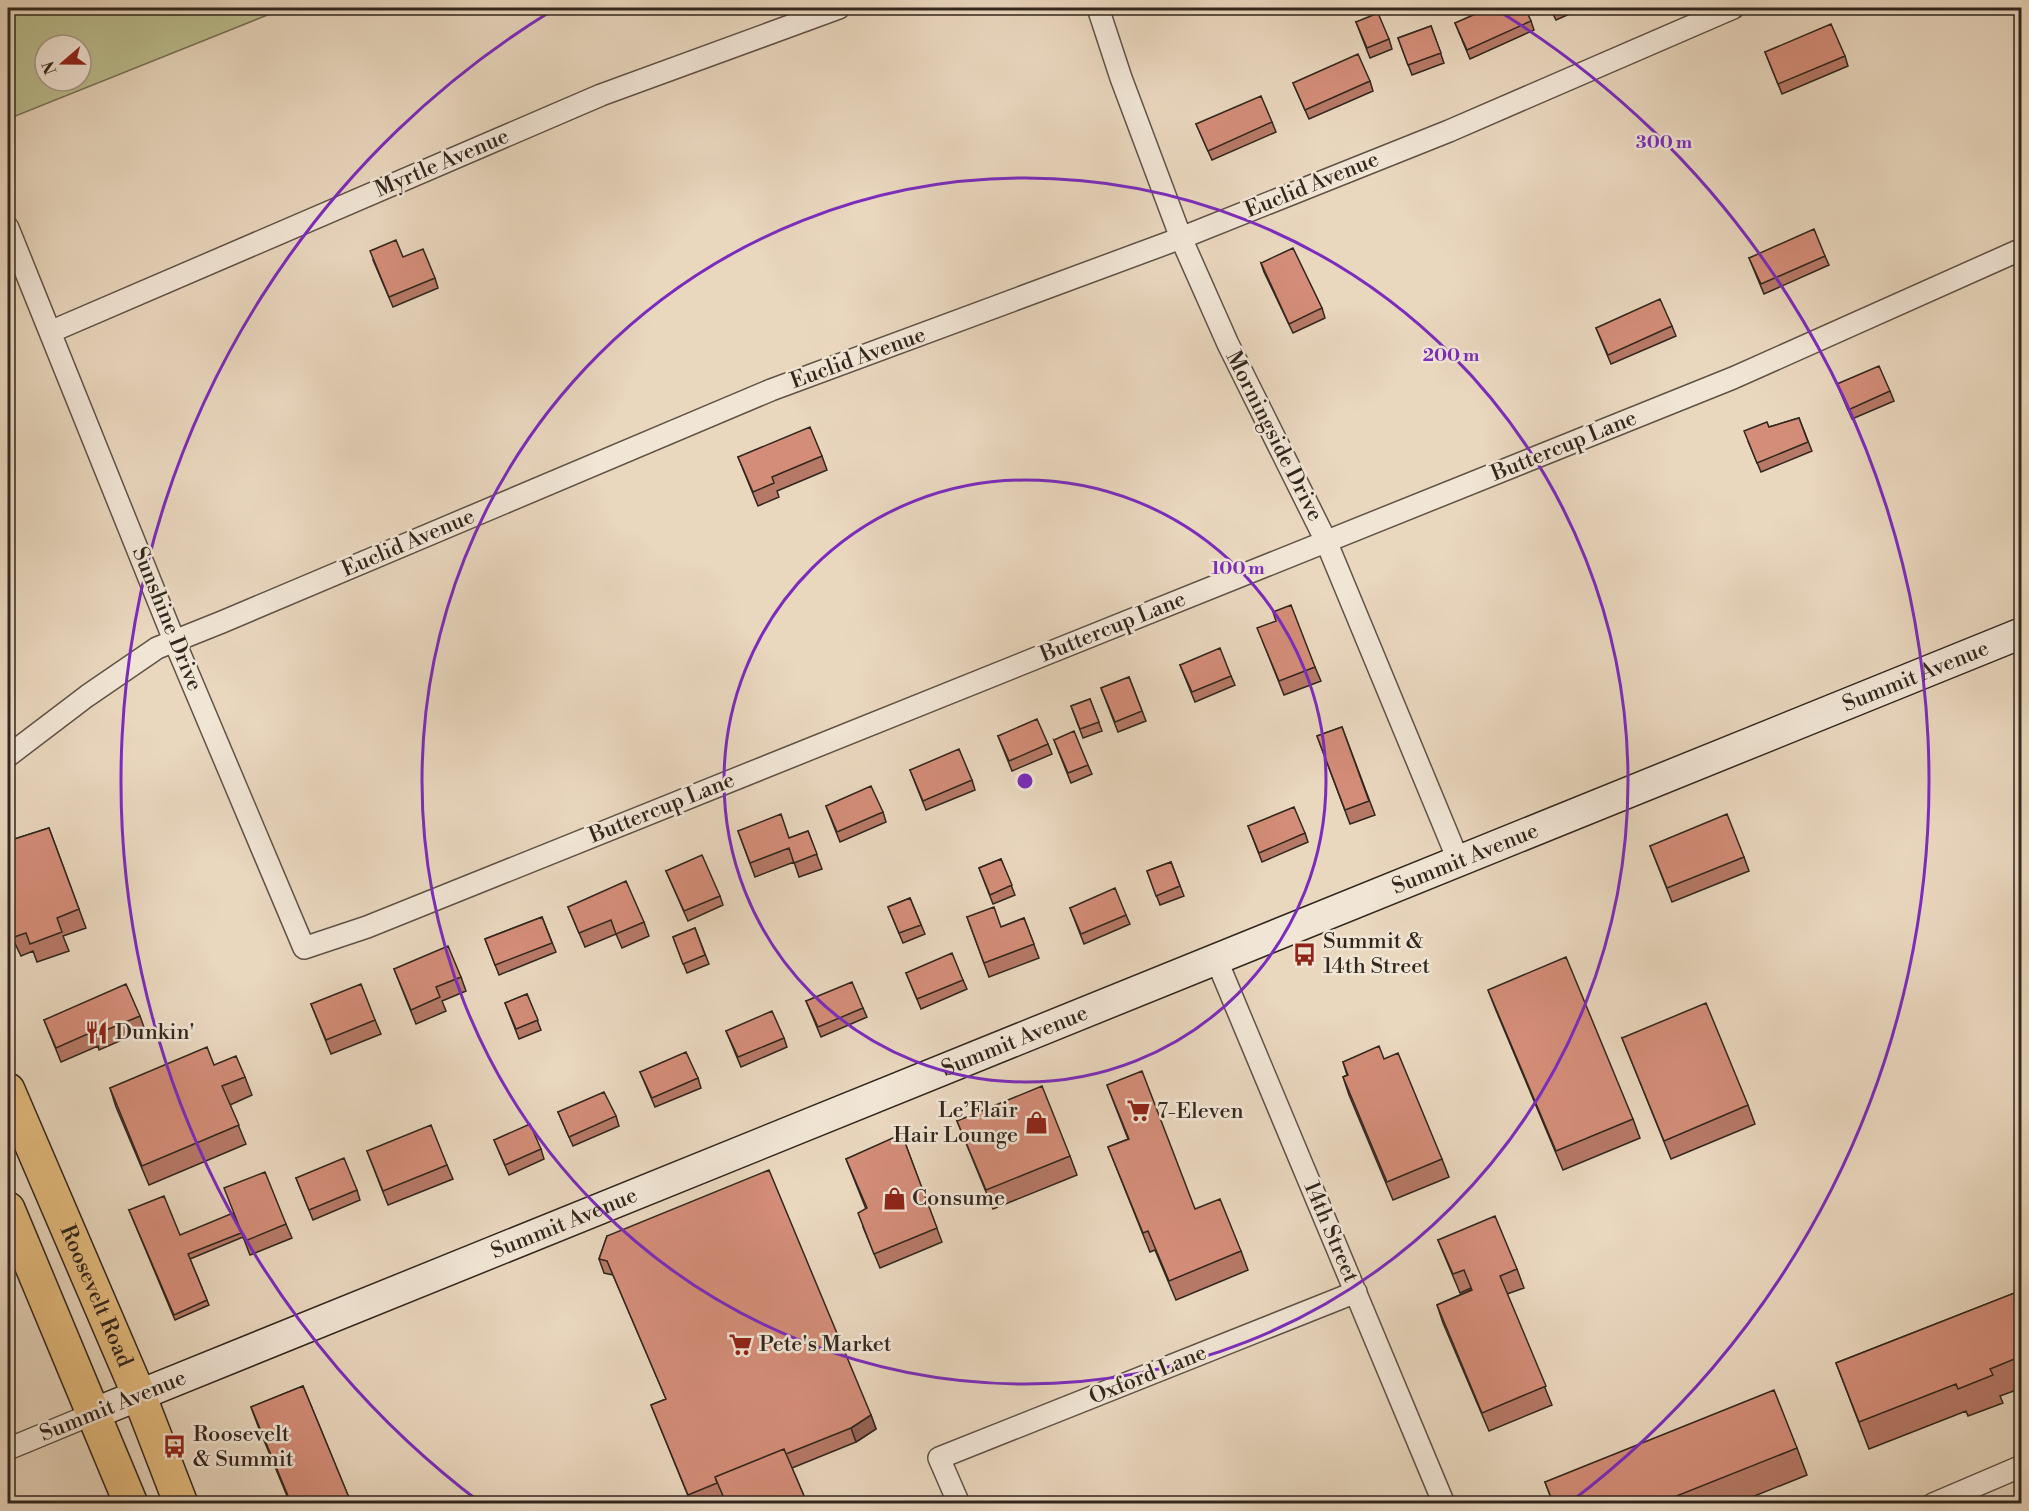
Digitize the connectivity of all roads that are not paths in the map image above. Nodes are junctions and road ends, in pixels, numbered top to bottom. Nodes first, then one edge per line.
1 (839, 8) edge
2 (1098, 8) edge
3 (1732, 8) edge
4 (8, 228) edge
5 (1181, 238) junction
6 (2022, 249) edge
7 (50, 332) junction
8 (1326, 541) junction
9 (2022, 633) edge
10 (174, 640) junction
11 (8, 756) edge
12 (1459, 862) junction
13 (367, 927) joint
14 (1217, 961) junction
15 (8, 1090) edge
16 (8, 1209) edge
17 (1356, 1292) junction
18 (138, 1395) junction
19 (94, 1413) junction
20 (8, 1449) edge
21 (2022, 1466) edge
22 (131, 1503) edge
23 (181, 1503) edge
24 (959, 1503) edge
25 (1444, 1503) edge
26 (1933, 1503) edge

1 - 7 street, Myrtle Avenue
2 - 5 street, Morningside Drive
3 - 5 street, Euclid Avenue
4 - 7 street, Sunshine Drive
5 - 8 street, Morningside Drive
5 - 10 street, Euclid Avenue
6 - 8 street, Buttercup Lane
7 - 10 street, Sunshine Drive
8 - 12 street, Morningside Drive
8 - 13 street, Buttercup Lane
9 - 12 main road, Summit Avenue
10 - 11 street, Euclid Avenue
10 - 13 street, Sunshine Drive
12 - 14 main road, Summit Avenue
14 - 17 street, 14th Street
14 - 18 main road, Summit Avenue
15 - 18 main road, Roosevelt Road
16 - 19 main road, Roosevelt Road
17 - 24 street, Oxford Lane
17 - 25 street, 14th Street
18 - 19 main road, Summit Avenue
18 - 23 main road, Roosevelt Road
19 - 20 street, Summit Avenue
19 - 22 main road, Roosevelt Road
21 - 26 street

